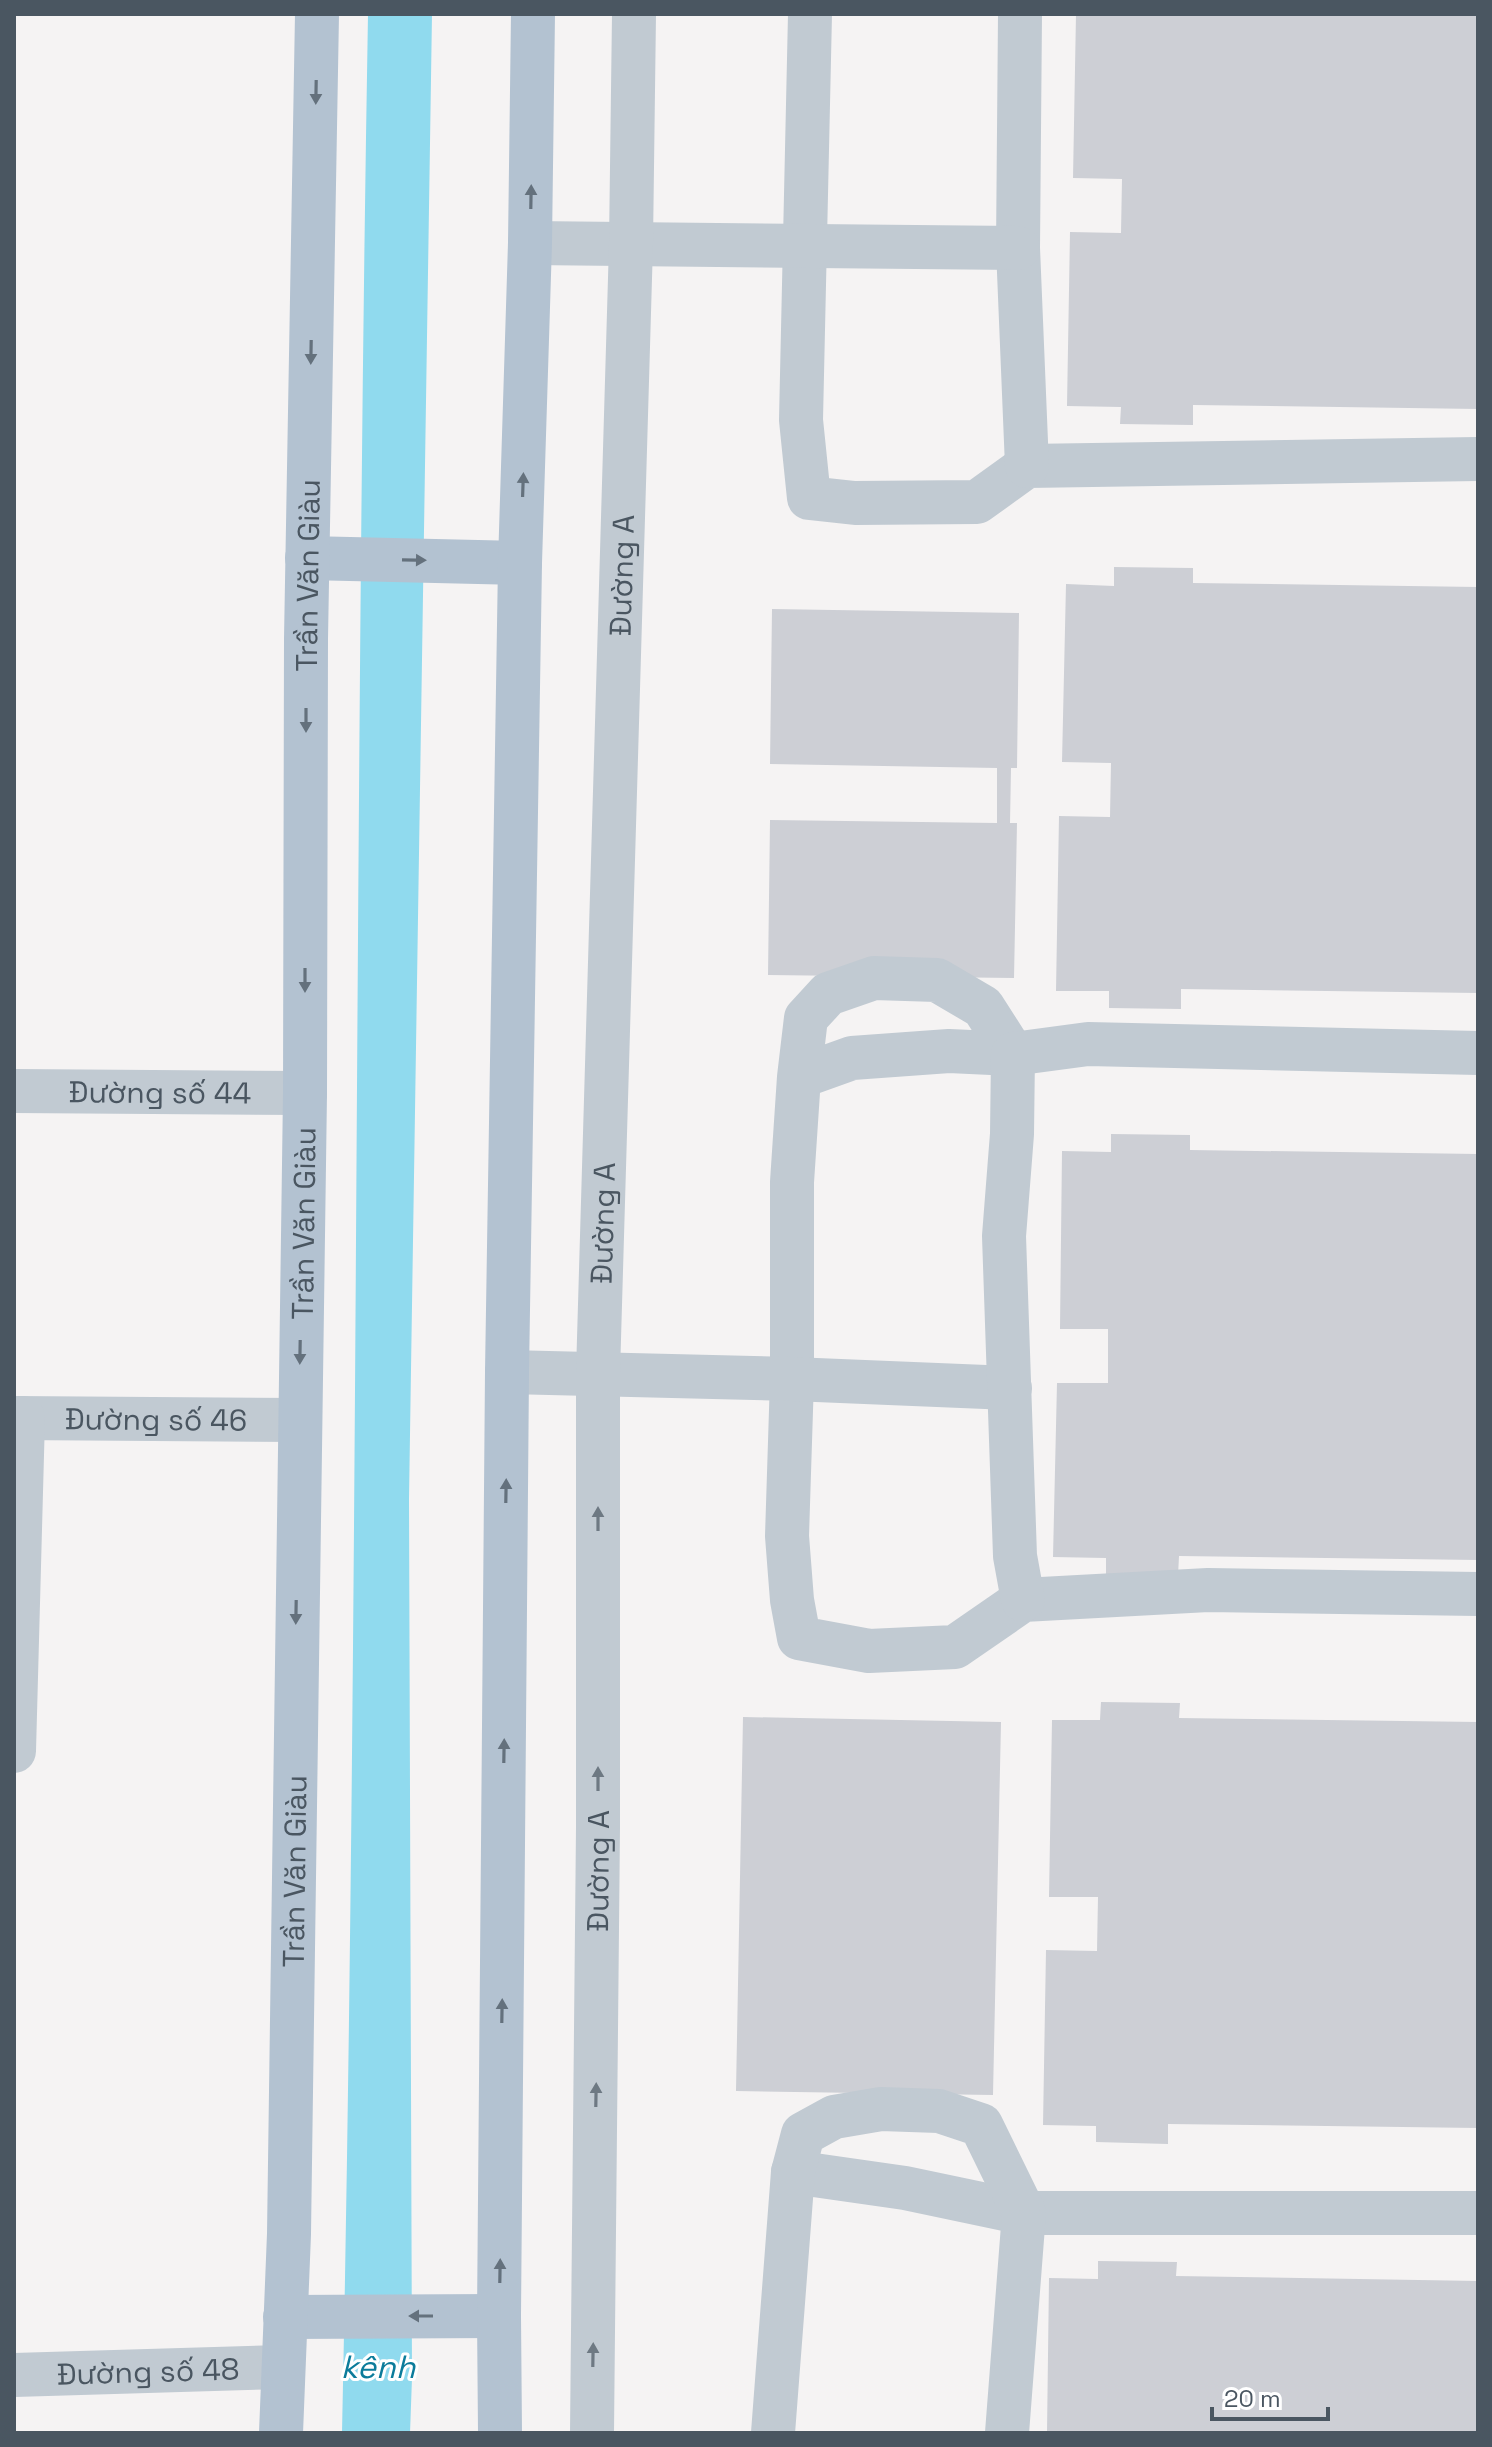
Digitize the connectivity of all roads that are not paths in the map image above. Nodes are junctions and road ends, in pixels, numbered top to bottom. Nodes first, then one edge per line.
1 (317, 14) edge
2 (533, 14) edge
3 (634, 14) edge
4 (810, 14) edge
5 (1020, 14) edge
6 (530, 243) junction
7 (631, 244) junction
8 (806, 246) junction
9 (1018, 248) junction
10 (1478, 459) edge
11 (1027, 466) junction
12 (327, 558) junction
13 (501, 562) junction
14 (1478, 1053) edge
15 (1013, 1054) junction
16 (799, 1077) junction
17 (14, 1091) edge
18 (305, 1093) junction
19 (507, 1372) junction
20 (598, 1373) junction
21 (792, 1379) junction
22 (1010, 1388) junction
23 (19, 1418) edge
24 (299, 1420) junction
25 (1478, 1594) edge
26 (1023, 1600) junction
27 (14, 1731) edge
28 (14, 1751) edge
29 (793, 2172) junction
30 (1024, 2213) junction
31 (1478, 2213) edge
32 (499, 2316) junction
33 (285, 2317) junction
34 (283, 2367) junction
35 (14, 2375) edge
36 (281, 2433) edge
37 (500, 2433) edge
38 (592, 2433) edge
39 (773, 2433) edge
40 (1007, 2433) edge

1 -> 12 main road, Trần Văn Giàu
6 -> 2 main road
3 - 7 street, Đường A
4 - 8 street
5 - 9 street
6 - 7 street
13 -> 6 main road
7 - 8 street
7 - 20 street, Đường A
8 - 9 street
8 - 11 street
9 - 11 street
10 - 11 street
12 -> 13 main road
12 -> 18 main road, Trần Văn Giàu
13 - 19 main road
14 - 15 street
15 - 16 street
15 - 16 street
15 - 22 street
16 - 21 street
17 - 18 street, Đường số 44
18 -> 24 main road, Trần Văn Giàu
19 - 20 street
32 -> 19 main road
20 - 21 street
38 -> 20 street, Đường A
21 - 22 street
21 - 26 street
22 - 26 street
23 - 24 street, Đường số 46
23 - 27 street
24 -> 33 main road, Trần Văn Giàu
25 - 26 street
27 - 28 street
29 - 30 street
29 - 30 street
29 - 39 street
30 - 31 street
30 - 40 street
32 -> 33 main road
32 - 37 main road
33 - 34 main road, Trần Văn Giàu
34 - 35 street, Đường số 48
34 - 36 main road, Trần Văn Giàu

